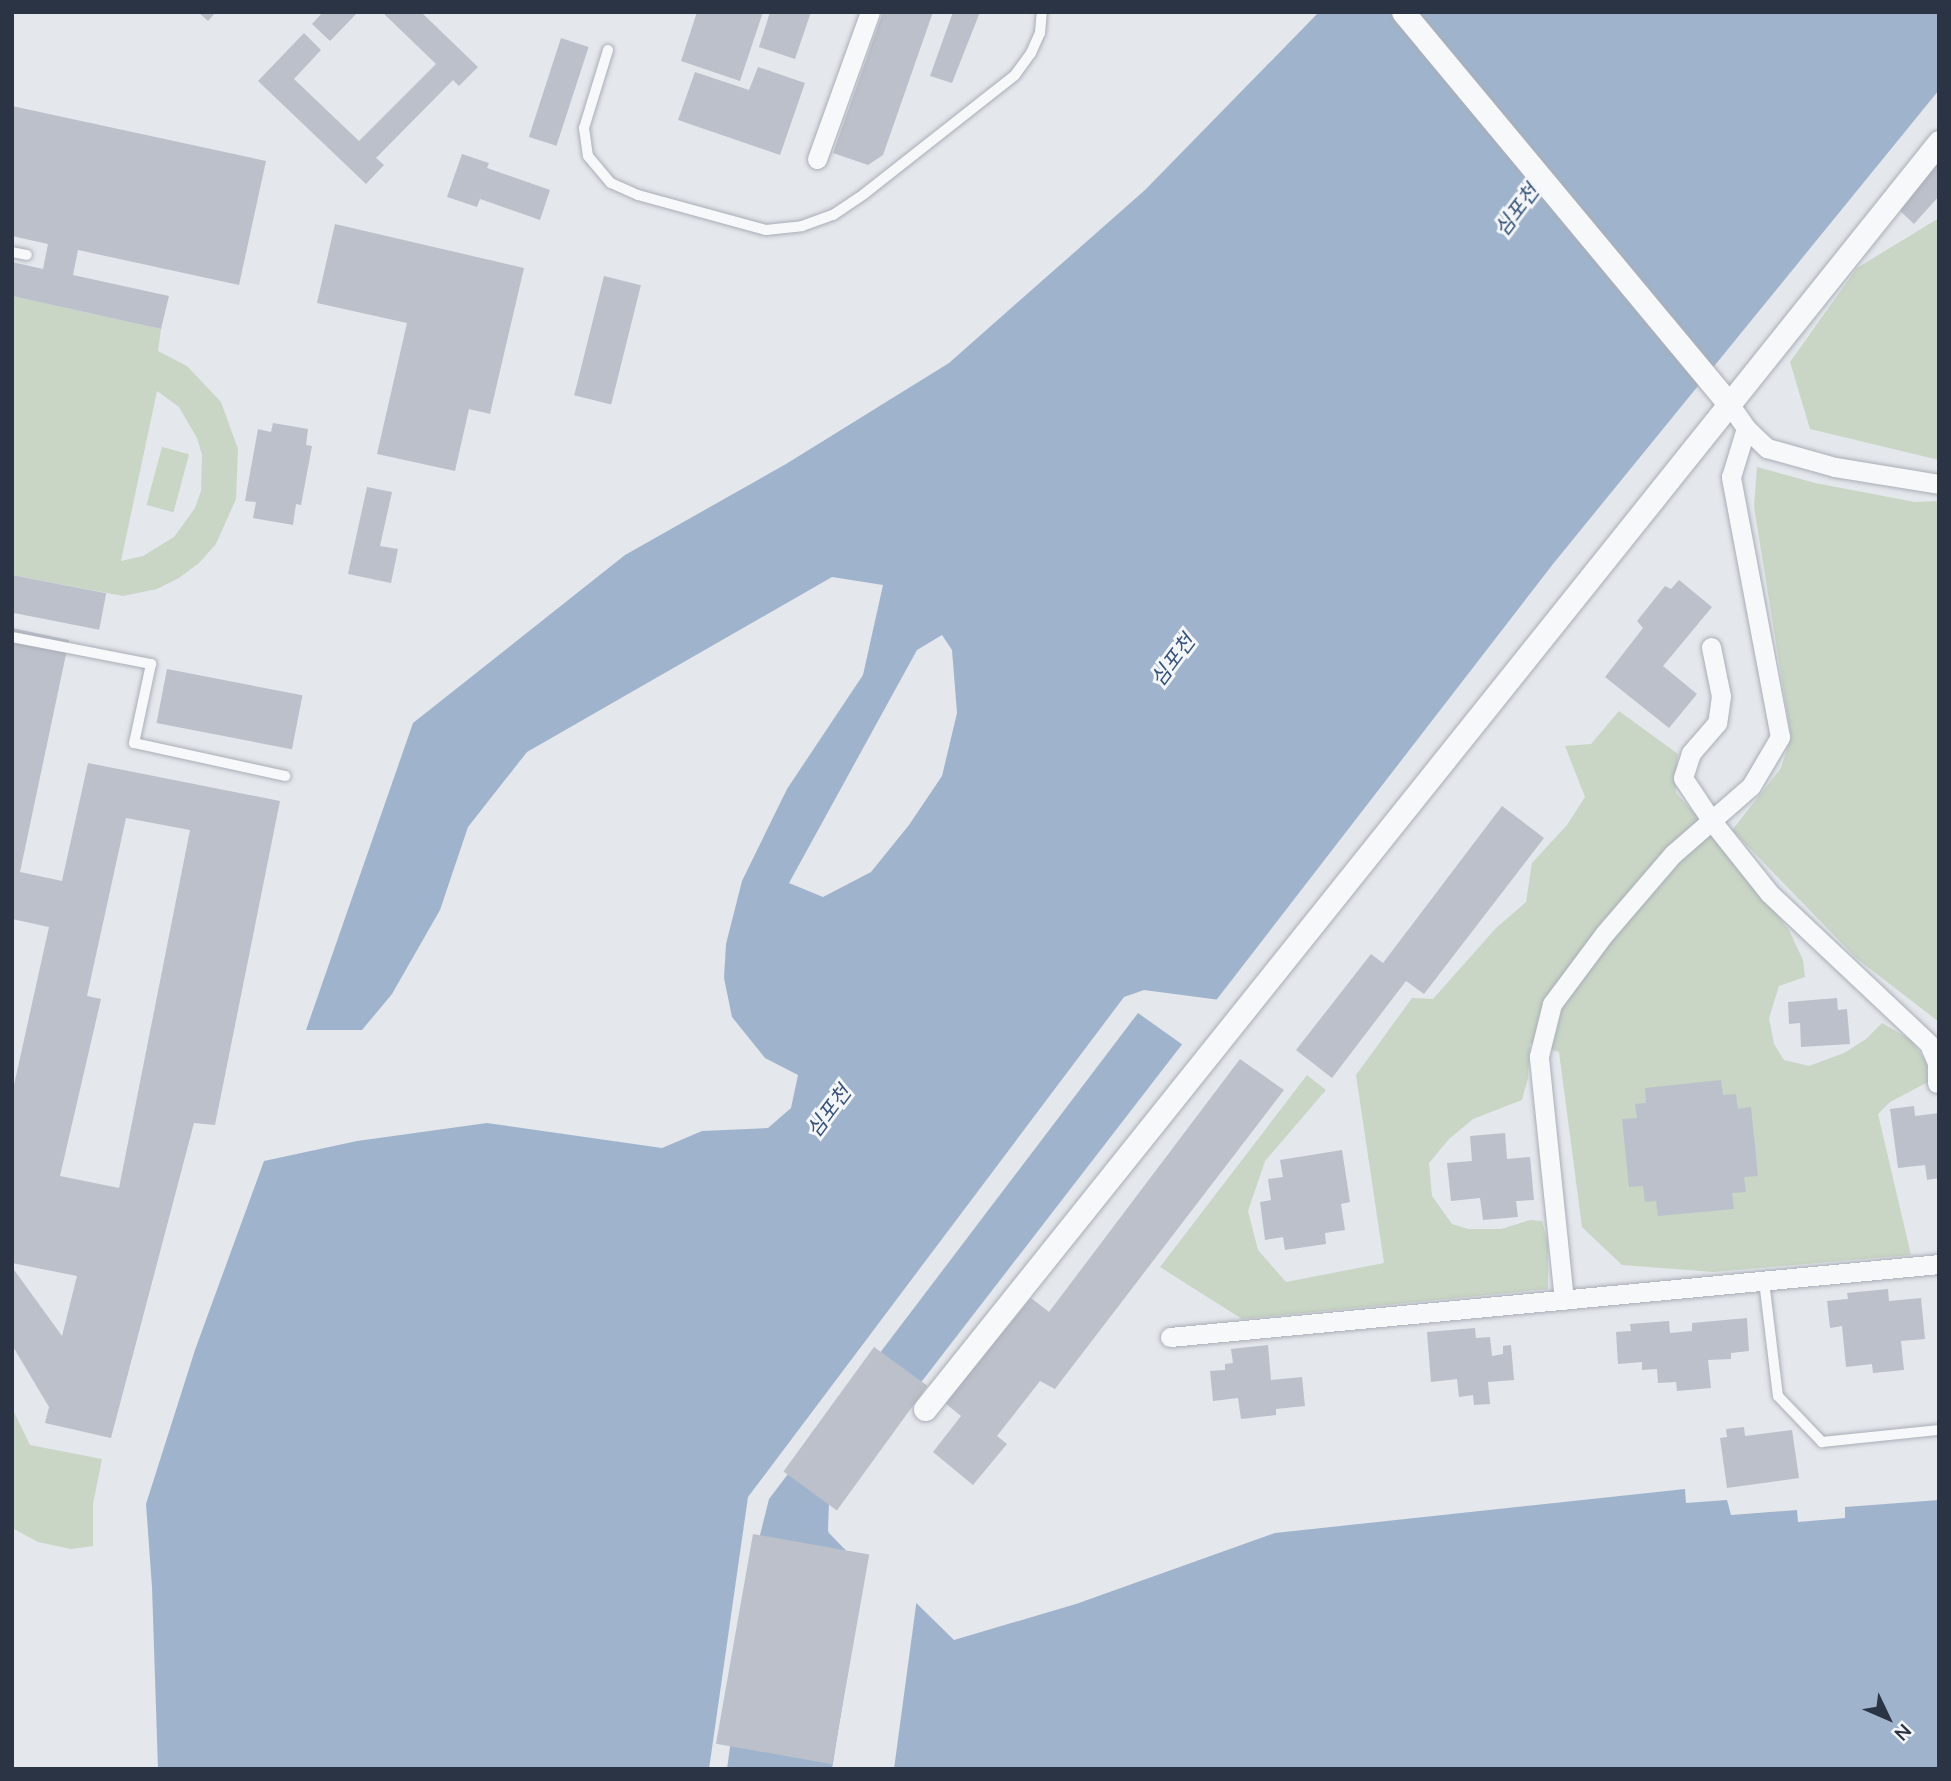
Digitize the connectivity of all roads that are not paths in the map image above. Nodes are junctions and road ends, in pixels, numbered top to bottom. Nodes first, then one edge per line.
1 (870, 12) edge
2 (1042, 12) edge
3 (1402, 12) edge
4 (608, 50) dead end
5 (1939, 142) edge
6 (817, 159) dead end
7 (12, 252) edge
8 (27, 255) dead end
9 (1730, 405) junction
10 (1745, 428) junction
11 (1939, 484) edge
12 (12, 637) edge
13 (1711, 647) dead end
14 (285, 776) dead end
15 (1712, 820) junction
16 (1937, 1083) edge
17 (1939, 1264) edge
18 (1764, 1281) junction
19 (1564, 1300) junction
20 (1170, 1337) dead end
21 (925, 1409) dead end
22 (1939, 1430) edge

1 - 6 street
2 - 4 lane
3 - 9 street
5 - 9 street
7 - 8 lane
9 - 10 street
9 - 21 street
10 - 11 street
10 - 15 street
12 - 14 lane
13 - 15 street
15 - 16 street
15 - 19 street
17 - 18 street
18 - 19 street
18 - 22 lane
19 - 20 street

